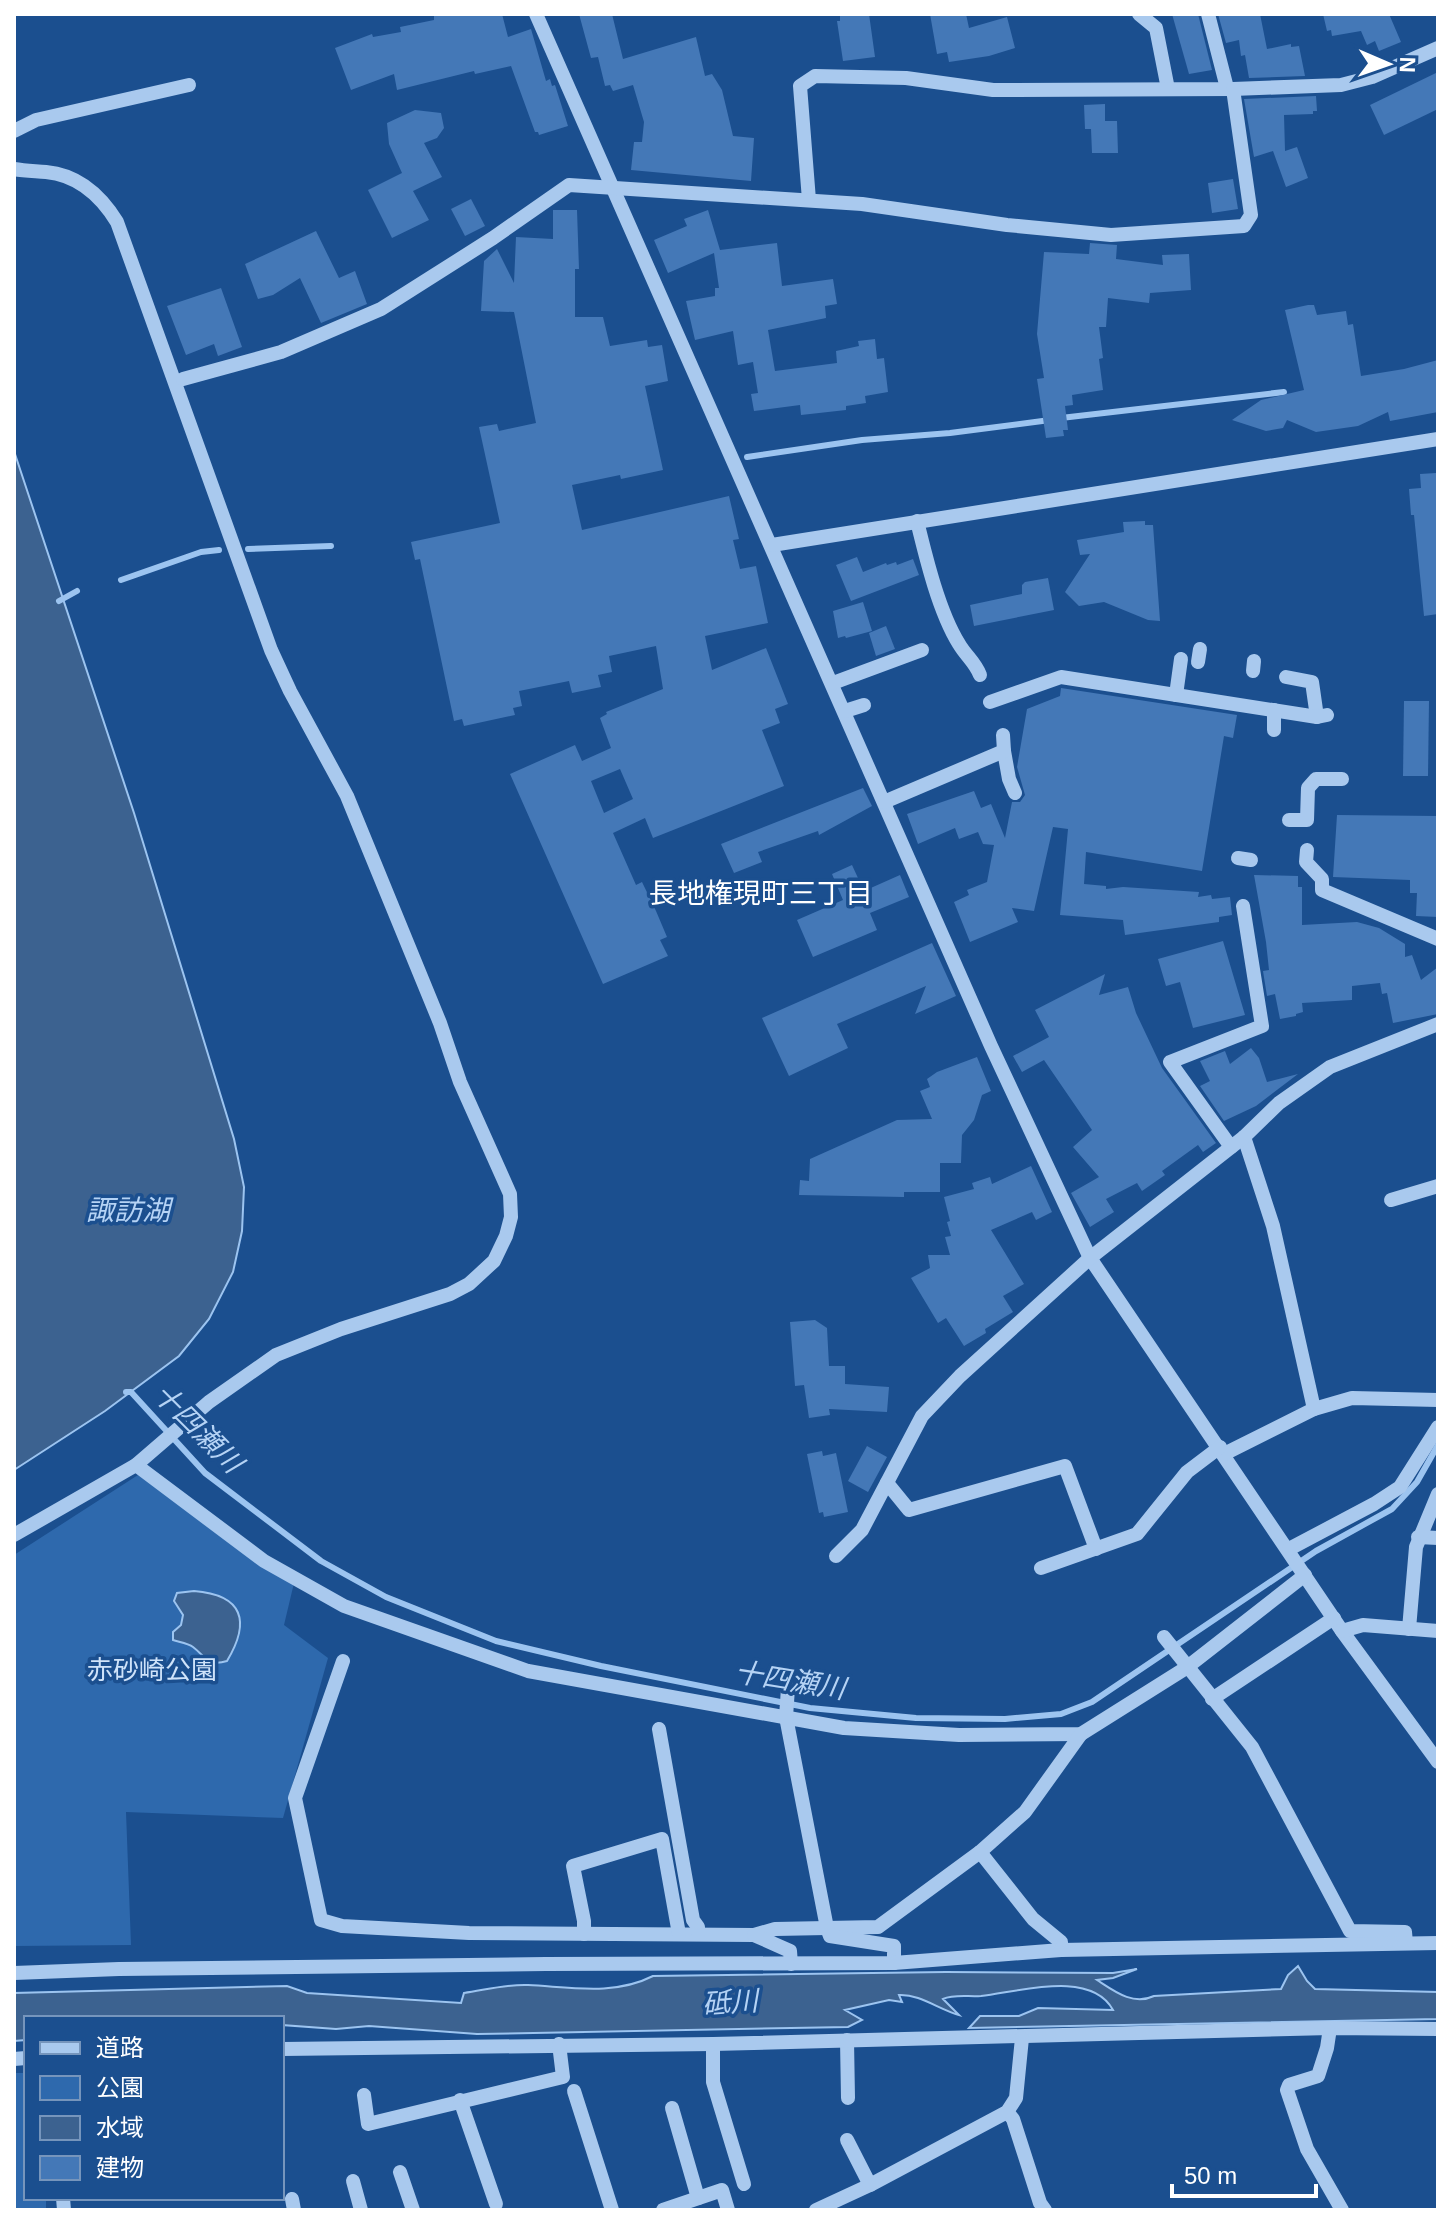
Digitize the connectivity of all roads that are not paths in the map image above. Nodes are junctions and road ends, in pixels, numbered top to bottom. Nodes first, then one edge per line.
1 (536, 14) edge
2 (1139, 14) edge
3 (1208, 14) edge
4 (1438, 48) edge
5 (189, 85) dead end
6 (1230, 88) junction
7 (1168, 89) junction
8 (14, 131) edge
9 (14, 169) edge
10 (611, 186) junction
11 (809, 200) junction
12 (183, 379) dead end
13 (1438, 439) edge
14 (917, 521) junction
15 (772, 545) junction
16 (922, 650) dead end
17 (1181, 659) dead end
18 (982, 669) dead end
19 (1286, 677) dead end
20 (833, 683) junction
21 (1176, 695) junction
22 (990, 702) dead end
23 (864, 705) dead end
24 (1274, 710) junction
25 (845, 711) junction
26 (1274, 730) dead end
27 (1003, 735) dead end
28 (1004, 751) junction
29 (1342, 779) dead end
30 (1015, 793) dead end
31 (884, 802) junction
32 (1289, 820) dead end
33 (1303, 858) dead end
34 (1243, 906) dead end
35 (1438, 939) edge
36 (1438, 1024) edge
37 (1244, 1137) junction
38 (1231, 1147) junction
39 (1438, 1186) edge
40 (1391, 1200) dead end
41 (1090, 1258) junction
42 (1438, 1400) edge
43 (1314, 1409) junction
44 (1438, 1427) edge
45 (1222, 1451) junction
46 (142, 1460) junction
47 (887, 1483) junction
48 (1438, 1494) edge
49 (14, 1535) edge
50 (1418, 1537) junction
51 (1438, 1538) edge
52 (1096, 1549) junction
53 (1290, 1551) junction
54 (836, 1556) dead end
55 (1041, 1568) dead end
56 (1304, 1574) junction
57 (1334, 1618) junction
58 (1409, 1629) junction
59 (1342, 1631) junction
60 (1438, 1631) edge
61 (1166, 1638) dead end
62 (343, 1661) dead end
63 (1185, 1665) junction
64 (788, 1690) dead end
65 (1212, 1699) junction
66 (786, 1715) junction
67 (659, 1729) dead end
68 (1081, 1734) junction
69 (1438, 1762) edge
70 (980, 1852) junction
71 (827, 1928) junction
72 (584, 1934) junction
73 (679, 1934) junction
74 (698, 1934) junction
75 (754, 1935) junction
76 (1406, 1943) junction
77 (1438, 1943) edge
78 (1061, 1950) junction
79 (894, 1963) junction
80 (791, 1964) junction
81 (14, 1973) edge
82 (1330, 2028) junction
83 (1438, 2029) edge
84 (1022, 2038) junction
85 (847, 2040) junction
86 (559, 2044) junction
87 (713, 2044) junction
88 (284, 2049) edge
89 (574, 2091) dead end
90 (364, 2095) dead end
91 (848, 2098) dead end
92 (460, 2100) junction
93 (672, 2108) dead end
94 (1007, 2112) junction
95 (847, 2140) dead end
96 (400, 2172) dead end
97 (353, 2181) dead end
98 (744, 2184) dead end
99 (870, 2185) junction
100 (698, 2198) junction
101 (496, 2204) dead end
102 (361, 2210) edge
103 (413, 2210) edge
104 (612, 2210) edge
105 (663, 2210) edge
106 (728, 2210) edge
107 (816, 2210) edge
108 (1045, 2210) edge
109 (1342, 2210) edge

1 - 10 street
2 - 7 street
3 - 6 street
4 - 6 street
5 - 8 street
6 - 7 street
6 - 11 street
7 - 11 street
9 - 46 street
10 - 11 street
10 - 12 street
10 - 15 street
13 - 14 street
14 - 15 street
14 - 18 street
15 - 20 street
16 - 20 street
17 - 21 street
19 - 24 street
20 - 25 street
21 - 22 street
21 - 24 street
23 - 25 street
24 - 26 street
25 - 31 street
27 - 28 street
28 - 30 street
28 - 31 street
29 - 32 street
31 - 41 street
33 - 35 street
34 - 38 street
36 - 37 street
37 - 38 street
37 - 43 street
38 - 41 street
39 - 40 street
41 - 45 street
41 - 47 street
42 - 43 street
43 - 45 street
44 - 53 street
45 - 52 street
45 - 53 street
46 - 49 street
46 - 66 street
47 - 52 street
47 - 54 street
48 - 50 street
50 - 51 street
50 - 58 street
52 - 55 street
53 - 56 street
56 - 57 street
56 - 63 street
57 - 59 street
57 - 65 street
58 - 59 street
58 - 60 street
59 - 69 street
61 - 63 street
62 - 72 street
63 - 65 street
63 - 68 street
64 - 66 street
65 - 76 street
66 - 68 street
66 - 71 street
67 - 74 street
68 - 70 street
70 - 71 street
70 - 78 street
71 - 75 street
71 - 79 street
72 - 73 street
72 - 73 street
73 - 74 street
74 - 75 street
75 - 80 street
76 - 77 street
76 - 78 street
78 - 79 street
79 - 80 street
80 - 81 street
82 - 83 street
82 - 84 street
82 - 109 street
84 - 85 street
84 - 94 street
85 - 87 street
85 - 91 street
86 - 87 street
86 - 88 street
86 - 92 street
87 - 98 street
89 - 104 street
90 - 92 street
92 - 101 street
93 - 100 street
94 - 99 street
94 - 108 street
95 - 99 street
96 - 103 street
97 - 102 street
99 - 107 street
100 - 105 street
100 - 106 street

